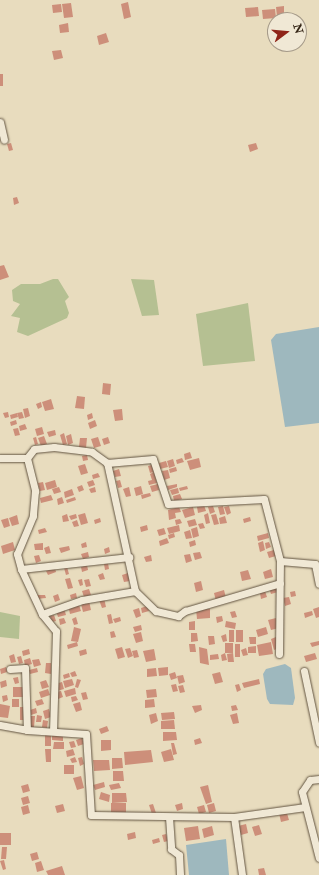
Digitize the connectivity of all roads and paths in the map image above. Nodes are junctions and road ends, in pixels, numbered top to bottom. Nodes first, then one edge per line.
1 (0, 122) edge
2 (4, 140) dead end
3 (0, 458) edge
4 (27, 458) junction
5 (107, 463) junction
6 (129, 557) junction
7 (280, 561) junction
8 (20, 569) junction
9 (280, 583) junction
10 (319, 584) edge
11 (135, 591) junction
12 (42, 614) junction
13 (279, 654) dead end
14 (10, 669) dead end
15 (304, 671) dead end
16 (0, 725) edge
17 (27, 730) junction
18 (52, 731) junction
19 (319, 742) edge
20 (319, 779) edge
21 (305, 807) junction
22 (169, 817) junction
23 (234, 817) junction
24 (319, 858) edge
25 (180, 875) edge
26 (242, 875) edge

1 - 2 street
3 - 4 street
4 - 5 street
4 - 8 street
5 - 6 street
5 - 7 street
6 - 8 street
6 - 11 street
7 - 9 street
7 - 10 street
8 - 12 street
9 - 11 street
9 - 13 street
11 - 12 street
12 - 18 street
14 - 17 street
15 - 19 street
16 - 17 street
17 - 18 street
18 - 22 street
20 - 21 street
21 - 23 street
21 - 24 street
22 - 23 street
22 - 25 street
23 - 26 street

